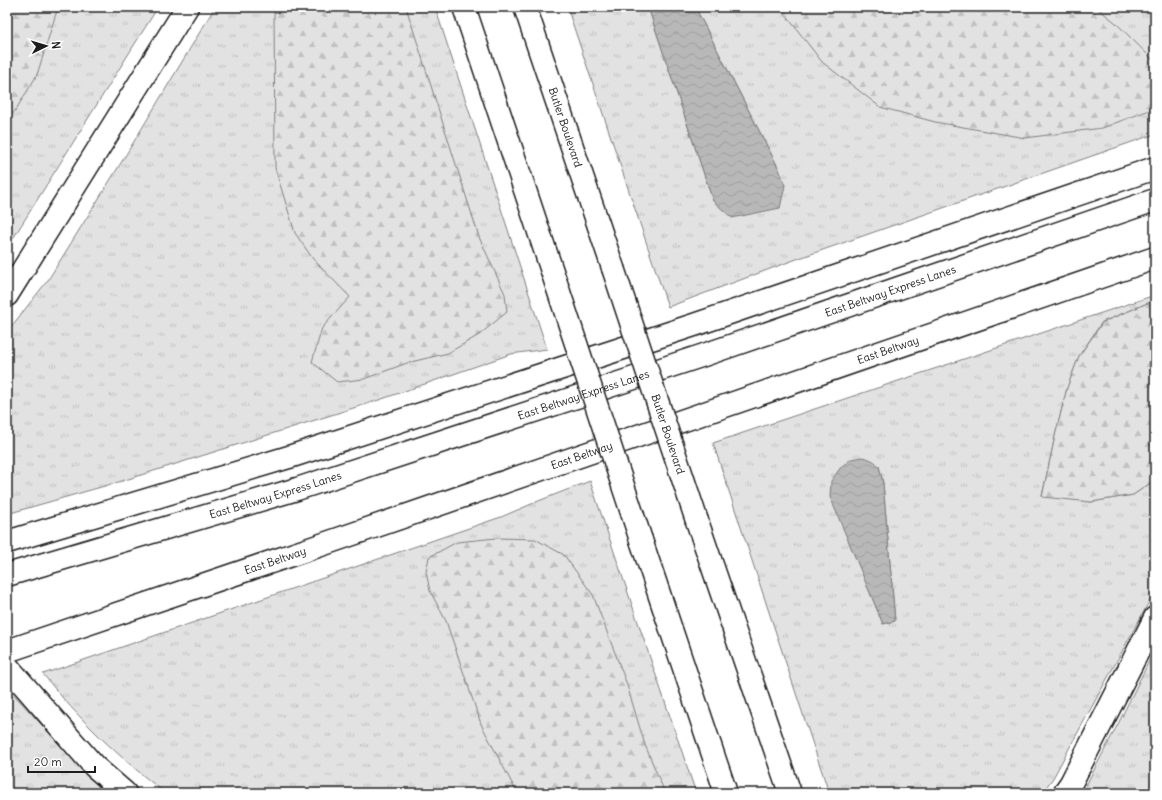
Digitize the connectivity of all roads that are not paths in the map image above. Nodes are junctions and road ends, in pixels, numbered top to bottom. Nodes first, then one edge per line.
1 (187, 7) edge
2 (464, 7) edge
3 (525, 7) edge
4 (1155, 168) edge
5 (1155, 200) edge
6 (1155, 258) edge
7 (7, 295) edge
8 (7, 542) edge
9 (7, 575) edge
10 (1155, 618) edge
11 (7, 651) edge
12 (7, 666) edge
13 (125, 793) edge
14 (726, 793) edge
15 (790, 793) edge
16 (1064, 793) edge

1 - 7 highway
2 - 14 highway, bridge
3 - 15 highway, Butler Boulevard, bridge
4 - 8 highway
5 - 9 highway, East Beltway Express Lanes
6 - 11 highway, East Beltway
10 - 16 highway
12 - 13 highway

